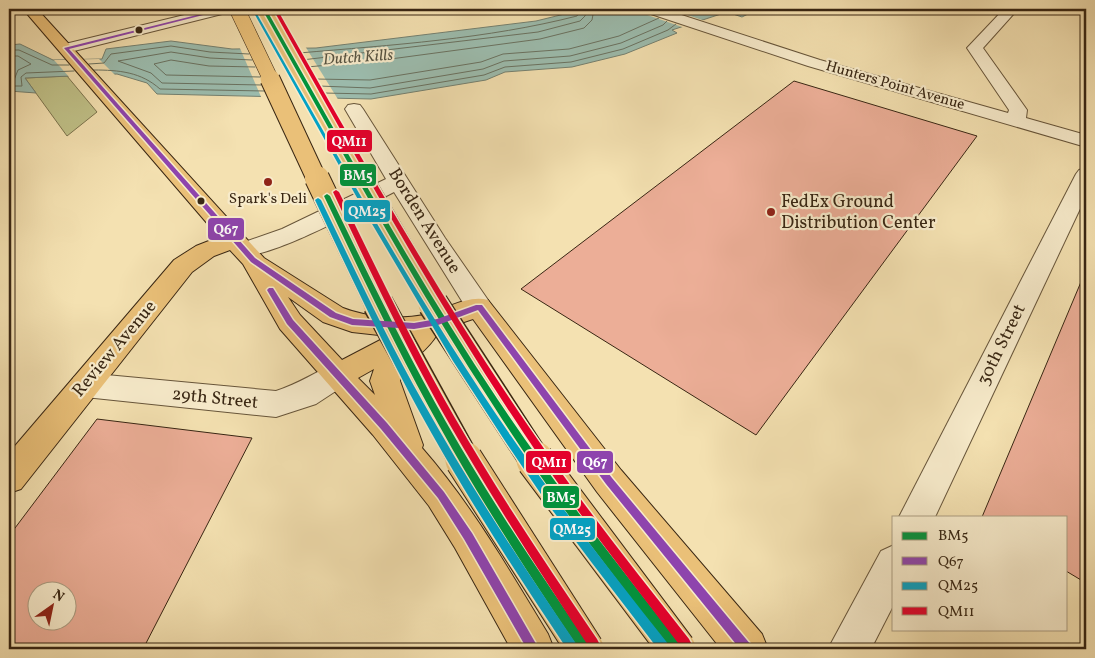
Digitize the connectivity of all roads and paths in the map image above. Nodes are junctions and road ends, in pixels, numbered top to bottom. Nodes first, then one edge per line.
1 (30, 9) edge
2 (225, 9) edge
3 (237, 9) edge
4 (264, 9) edge
5 (650, 9) edge
6 (1011, 9) edge
7 (71, 54) junction
8 (354, 109) dead end
9 (1016, 120) junction
10 (1086, 141) edge
11 (1086, 174) edge
12 (397, 182) junction
13 (244, 250) junction
14 (479, 307) junction
15 (438, 322) junction
16 (338, 375) junction
17 (85, 385) junction
18 (412, 459) junction
19 (9, 478) edge
20 (917, 516) edge
21 (892, 568) edge
22 (533, 649) edge
23 (585, 649) edge
24 (677, 649) edge
25 (747, 649) edge
26 (849, 649) edge

1 - 7 main road
2 - 7 street
3 - 23 main road, bridge
4 - 24 main road, bridge
5 - 9 street, Hunters Point Avenue
6 - 9 street
7 - 13 main road
8 - 12 street, Borden Avenue
9 - 10 street, Hunters Point Avenue
11 - 20 street, 30th Street
12 - 13 street, Review Avenue
12 - 14 street, Borden Avenue
13 - 15 main road
13 - 16 main road
13 - 17 main road, Review Avenue
14 - 15 main road
14 - 25 main road, Borden Avenue
15 - 16 main road
15 - 18 main road
16 - 17 street, 29th Street
16 - 18 main road
17 - 19 main road, Review Avenue
18 - 22 main road
21 - 26 street

